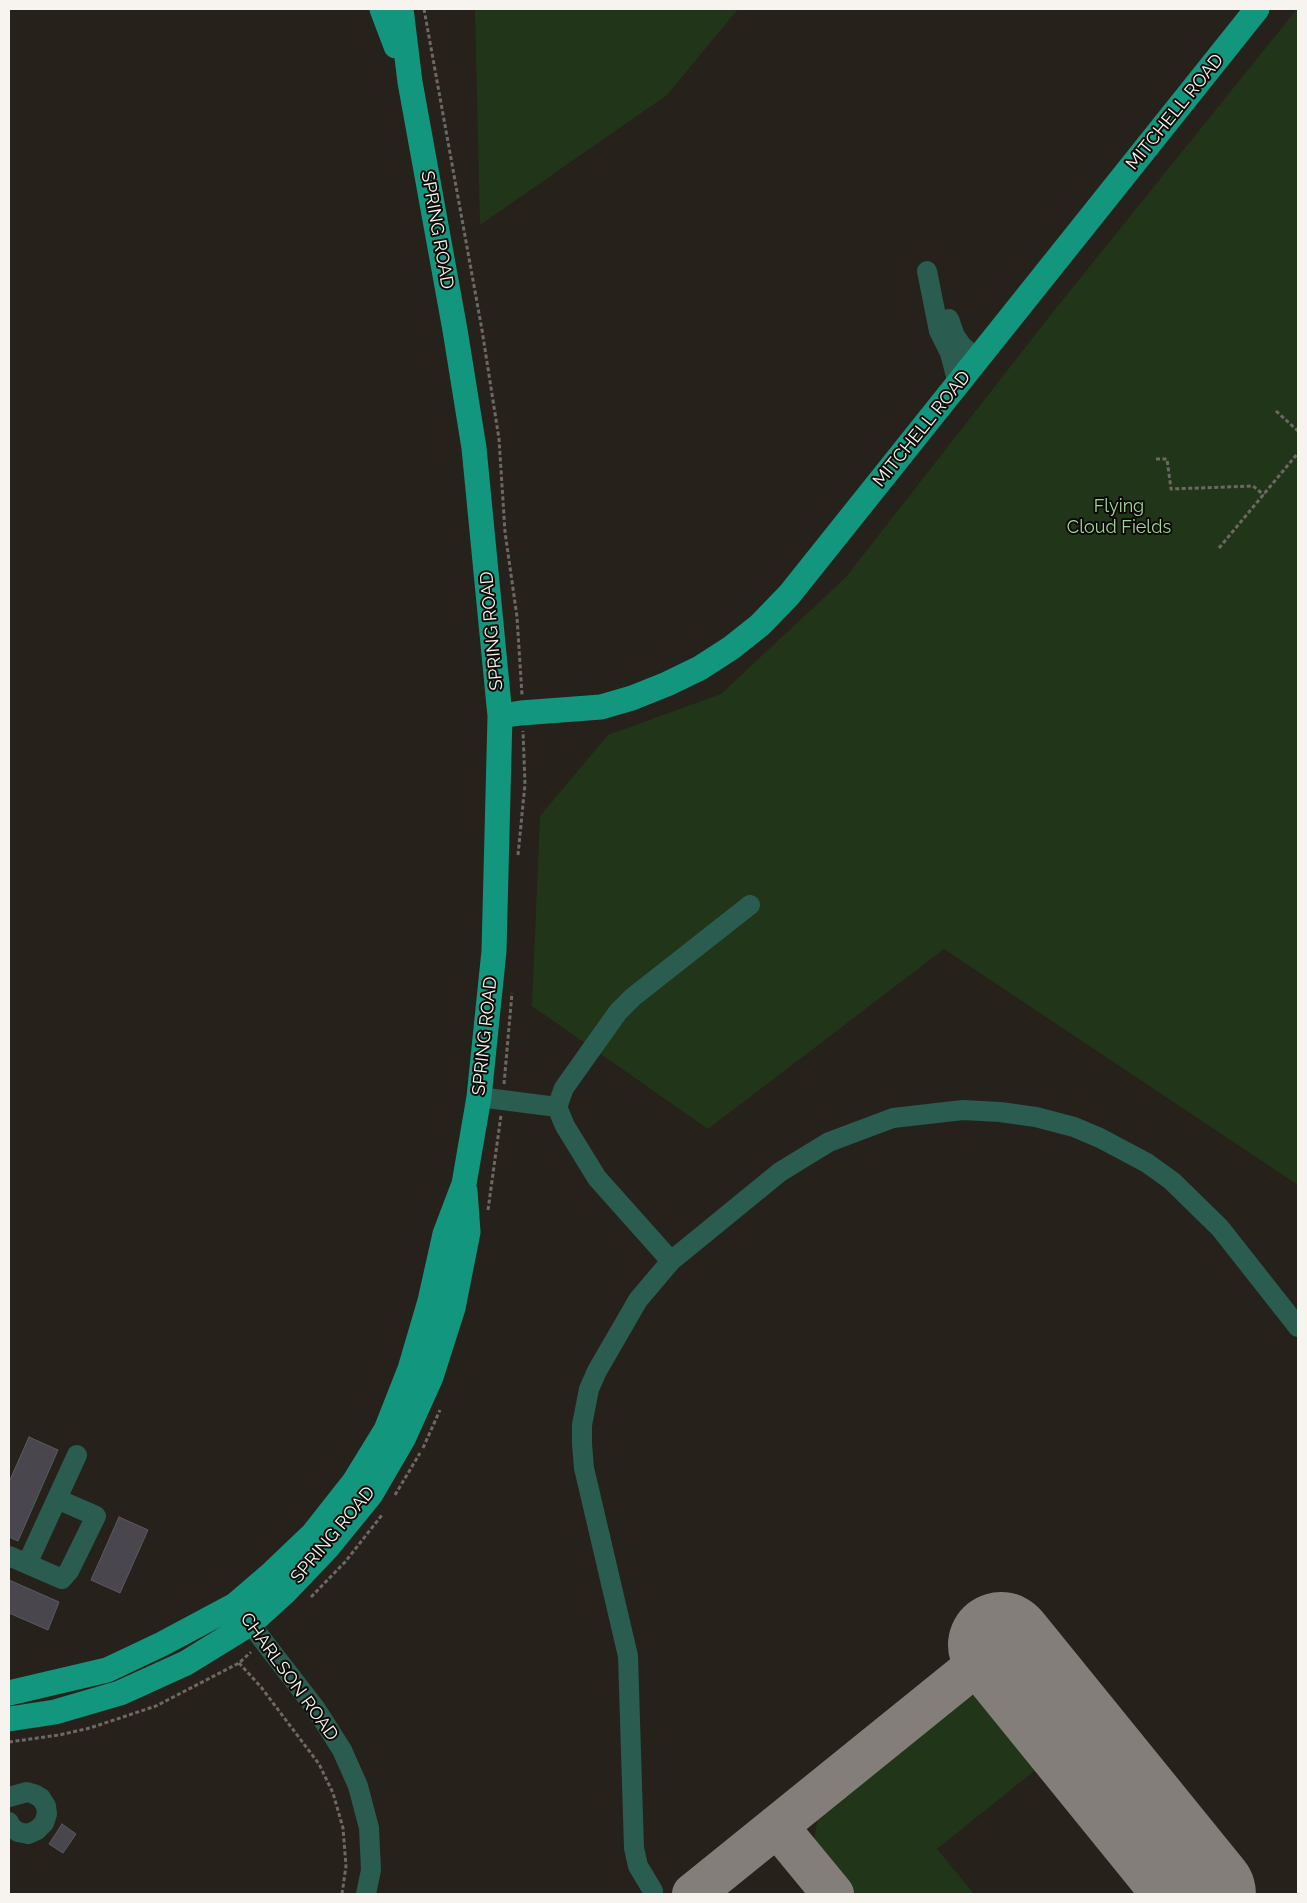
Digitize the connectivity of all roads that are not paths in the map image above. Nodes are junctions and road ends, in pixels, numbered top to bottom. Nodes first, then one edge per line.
1 (382, 9) edge
2 (401, 9) edge
3 (1257, 9) edge
4 (410, 82) junction
5 (978, 359) junction
6 (958, 384) junction
7 (518, 702) junction
8 (750, 905) dead end
9 (491, 1099) junction
10 (557, 1107) junction
11 (672, 1261) junction
12 (1298, 1327) edge
13 (77, 1455) dead end
14 (57, 1499) junction
15 (9, 1556) edge
16 (28, 1564) junction
17 (250, 1622) junction
18 (9, 1693) edge
19 (9, 1719) edge
20 (9, 1797) edge
21 (9, 1822) edge
22 (653, 1891) dead end
23 (366, 1894) edge

1 - 4 main road, SPRING ROAD
2 - 4 main road, SPRING ROAD
3 - 5 main road, MITCHELL ROAD
4 - 7 main road, SPRING ROAD
5 - 6 main road, MITCHELL ROAD
5 - 6 street
6 - 7 main road, MITCHELL ROAD
7 - 9 main road, SPRING ROAD
8 - 10 street
9 - 10 street
9 - 17 main road, SPRING ROAD
10 - 11 street
11 - 12 street
11 - 22 street
13 - 14 street
14 - 16 street
14 - 16 street
15 - 16 street
17 - 18 main road, SPRING ROAD
17 - 19 main road, SPRING ROAD
17 - 23 street, CHARLSON ROAD
20 - 21 street

